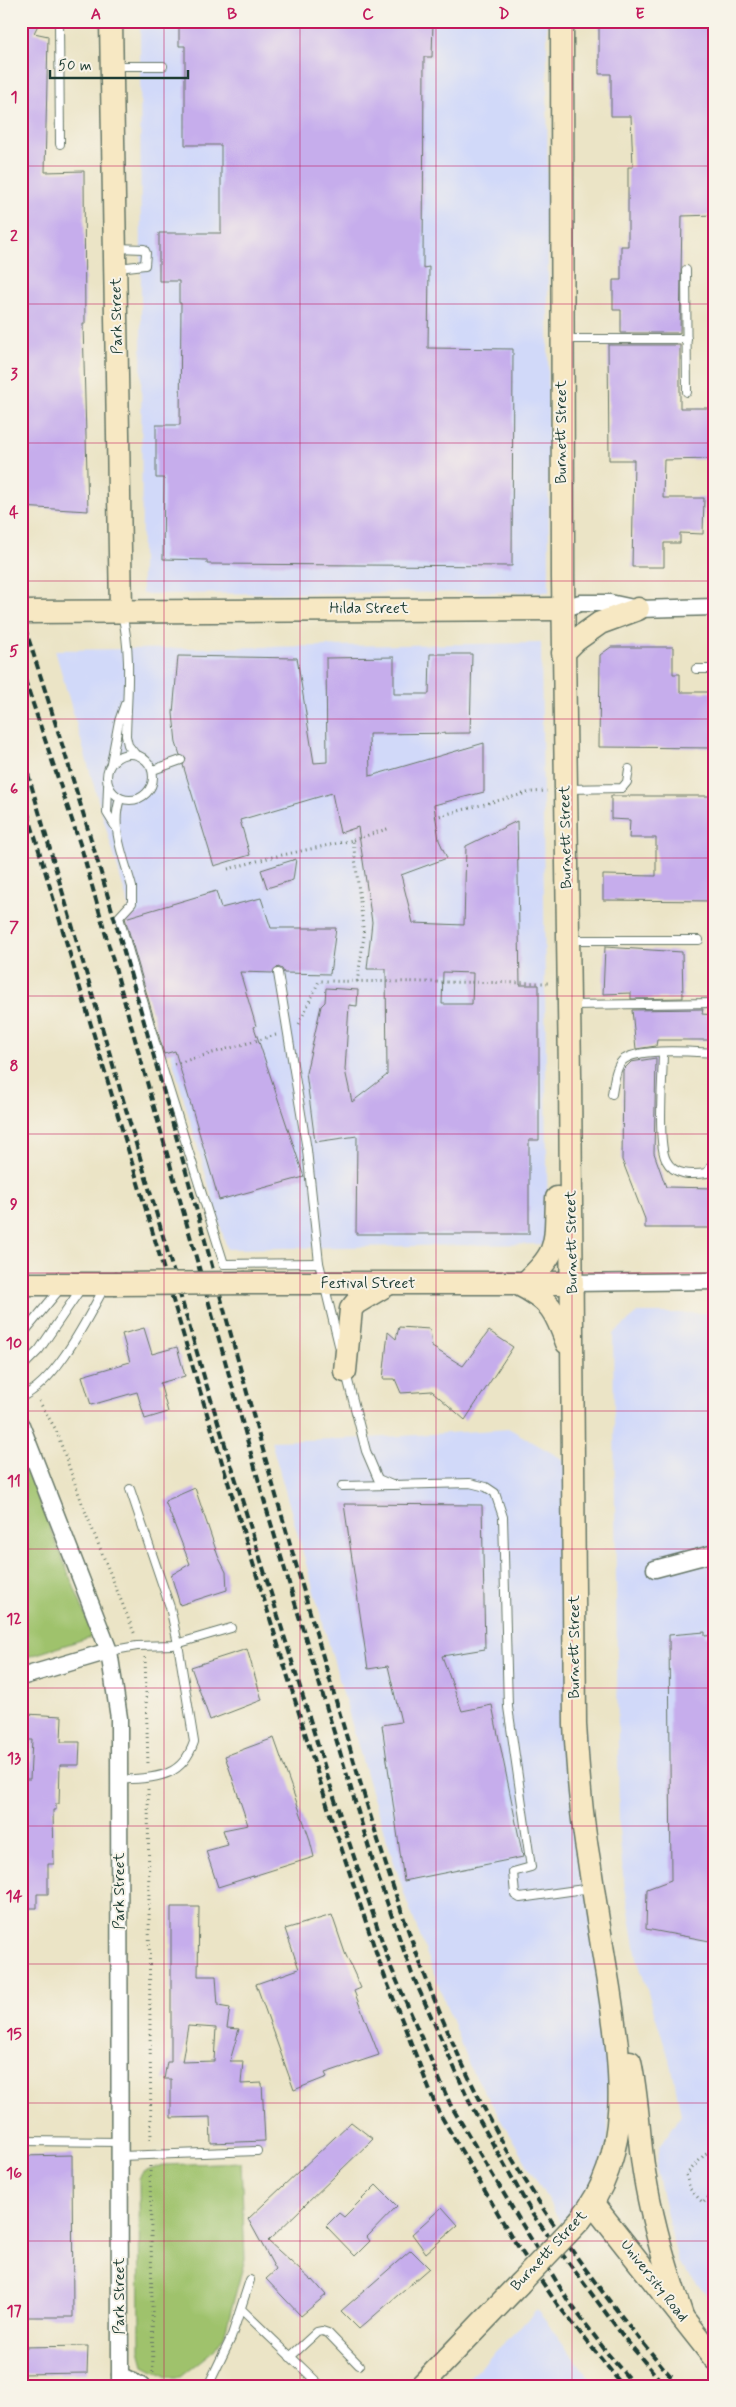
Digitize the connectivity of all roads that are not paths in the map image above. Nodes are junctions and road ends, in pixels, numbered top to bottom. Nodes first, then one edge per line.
1 (59, 21) edge
2 (111, 21) edge
3 (562, 21) edge
4 (111, 66) junction
5 (163, 66) dead end
6 (60, 144) dead end
7 (115, 258) junction
8 (686, 270) dead end
9 (562, 339) junction
10 (687, 339) junction
11 (686, 392) dead end
12 (715, 607) edge
13 (563, 608) junction
14 (638, 609) junction
15 (121, 611) junction
16 (30, 612) edge
17 (563, 653) junction
18 (715, 668) edge
19 (696, 669) dead end
20 (126, 700) junction
21 (134, 754) junction
22 (181, 760) dead end
23 (111, 763) junction
24 (153, 770) junction
25 (629, 770) dead end
26 (108, 787) junction
27 (566, 789) junction
28 (120, 799) junction
29 (116, 826) junction
30 (568, 940) junction
31 (699, 940) dead end
32 (278, 973) dead end
33 (569, 994) junction
34 (715, 1003) edge
35 (663, 1052) junction
36 (715, 1053) edge
37 (570, 1075) junction
38 (612, 1094) dead end
39 (715, 1160) edge
40 (322, 1273) junction
41 (715, 1281) edge
42 (520, 1283) junction
43 (572, 1283) junction
44 (21, 1284) edge
45 (92, 1284) junction
46 (389, 1284) junction
47 (21, 1336) edge
48 (572, 1358) junction
49 (21, 1368) edge
50 (345, 1371) junction
51 (21, 1397) edge
52 (21, 1424) edge
53 (392, 1485) junction
54 (342, 1486) dead end
55 (130, 1489) dead end
56 (715, 1553) edge
57 (655, 1569) dead end
58 (231, 1628) dead end
59 (178, 1644) junction
60 (109, 1651) junction
61 (21, 1677) edge
62 (119, 1780) junction
63 (593, 1888) junction
64 (603, 1952) junction
65 (21, 2141) edge
66 (121, 2149) junction
67 (257, 2151) dead end
68 (587, 2212) junction
69 (250, 2280) dead end
70 (242, 2310) junction
71 (682, 2316) junction
72 (290, 2356) junction
73 (715, 2358) edge
74 (359, 2366) dead end
75 (120, 2380) edge
76 (141, 2386) edge
77 (208, 2386) edge
78 (321, 2386) edge
79 (421, 2386) edge

1 - 6 lane
2 - 4 street, Park Street
3 - 9 street, Burnett Street
4 - 5 lane
4 - 7 street, Park Street
7 - 7 lane
7 - 15 street, Park Street
8 - 10 lane
9 - 10 lane
9 - 13 street, Burnett Street
10 - 11 lane
12 - 14 street, Hilda Street
13 - 14 street, Hilda Street
13 - 15 street, Hilda Street
13 - 17 street, Burnett Street
14 - 17 street
15 - 16 street, Hilda Street
15 - 20 lane
17 - 27 street, Burnett Street
18 - 19 lane
20 - 21 lane
20 - 23 lane
21 - 23 lane
21 - 24 lane
22 - 24 lane
23 - 26 lane
24 - 28 lane
25 - 27 lane
26 - 28 lane
26 - 29 lane
27 - 30 street, Burnett Street
28 - 29 lane
29 - 40 lane
30 - 31 lane
30 - 33 street, Burnett Street
32 - 40 lane
33 - 34 lane
33 - 37 street, Burnett Street
35 - 36 lane
35 - 38 lane
35 - 39 lane
37 - 42 street
37 - 43 street, Burnett Street
40 - 45 street, Festival Street, bridge
40 - 46 street, Festival Street
40 - 50 lane
41 - 43 street, Festival Street
42 - 43 street, Festival Street
42 - 46 street, Festival Street
42 - 48 street
43 - 48 street, Burnett Street
44 - 45 street, Festival Street
45 - 47 lane
45 - 49 lane
45 - 51 lane
46 - 50 street
48 - 63 street, Burnett Street
50 - 53 lane
52 - 60 street, Park Street
53 - 54 lane
53 - 63 lane
55 - 59 lane
56 - 57 street
58 - 59 lane
59 - 60 lane
59 - 62 lane
60 - 61 street
60 - 62 street, Park Street
62 - 66 street, Park Street
63 - 64 street, Burnett Street
64 - 68 street, Burnett Street
64 - 71 street
65 - 66 lane
66 - 67 lane
66 - 75 street, Park Street
68 - 71 street, University Road
68 - 79 street, Burnett Street, bridge
69 - 70 lane
70 - 72 lane
70 - 77 lane
71 - 73 street, University Road
72 - 74 lane
72 - 78 lane
75 - 76 street, Park Street

